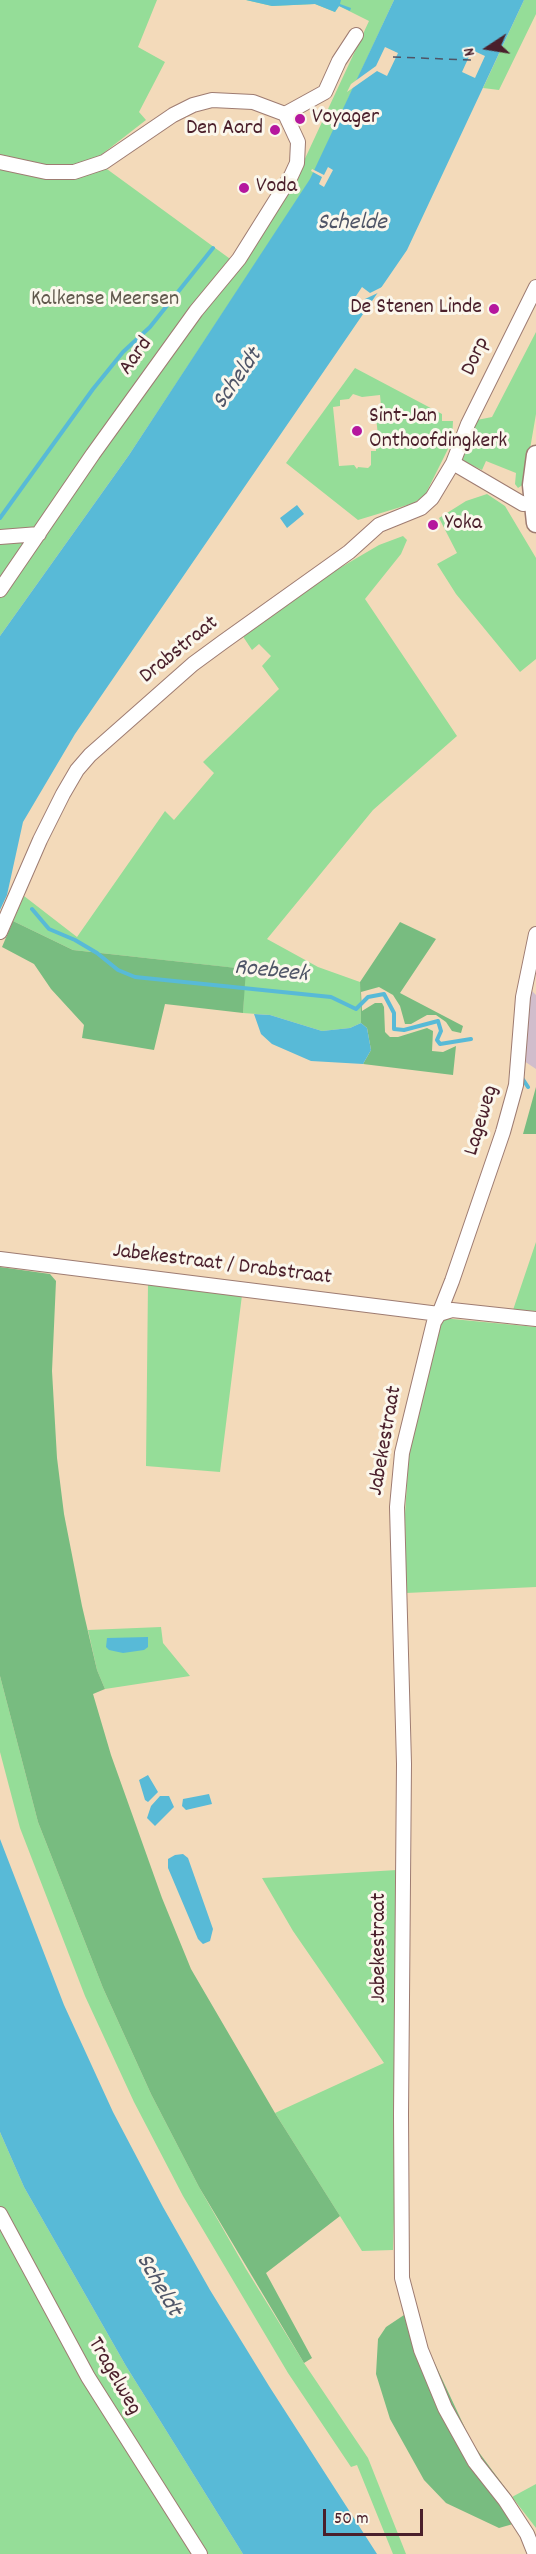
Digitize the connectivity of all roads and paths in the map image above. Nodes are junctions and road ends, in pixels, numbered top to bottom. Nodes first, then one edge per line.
1 (356, 35) dead end
2 (285, 114) junction
3 (0, 162) edge
4 (536, 286) edge
5 (536, 455) edge
6 (453, 463) junction
7 (535, 514) edge
8 (39, 534) junction
9 (0, 537) edge
10 (0, 590) edge
11 (0, 932) edge
12 (536, 934) edge
13 (0, 1259) edge
14 (439, 1314) junction
15 (536, 1319) edge
16 (0, 2214) edge
17 (200, 2554) edge
18 (535, 2554) edge

1 - 2 street
2 - 3 street
2 - 8 street, Aard
4 - 6 street, Dorp
5 - 7 main road
6 - 7 street
6 - 11 street, Drabstraat
8 - 9 street
8 - 10 street, Aard
12 - 14 street, Lageweg
13 - 14 street, Jabekestraat / Drabstraat
14 - 15 street, Jabekestraat / Drabstraat
14 - 18 street, Jabekestraat
16 - 17 street, Tragelweg

